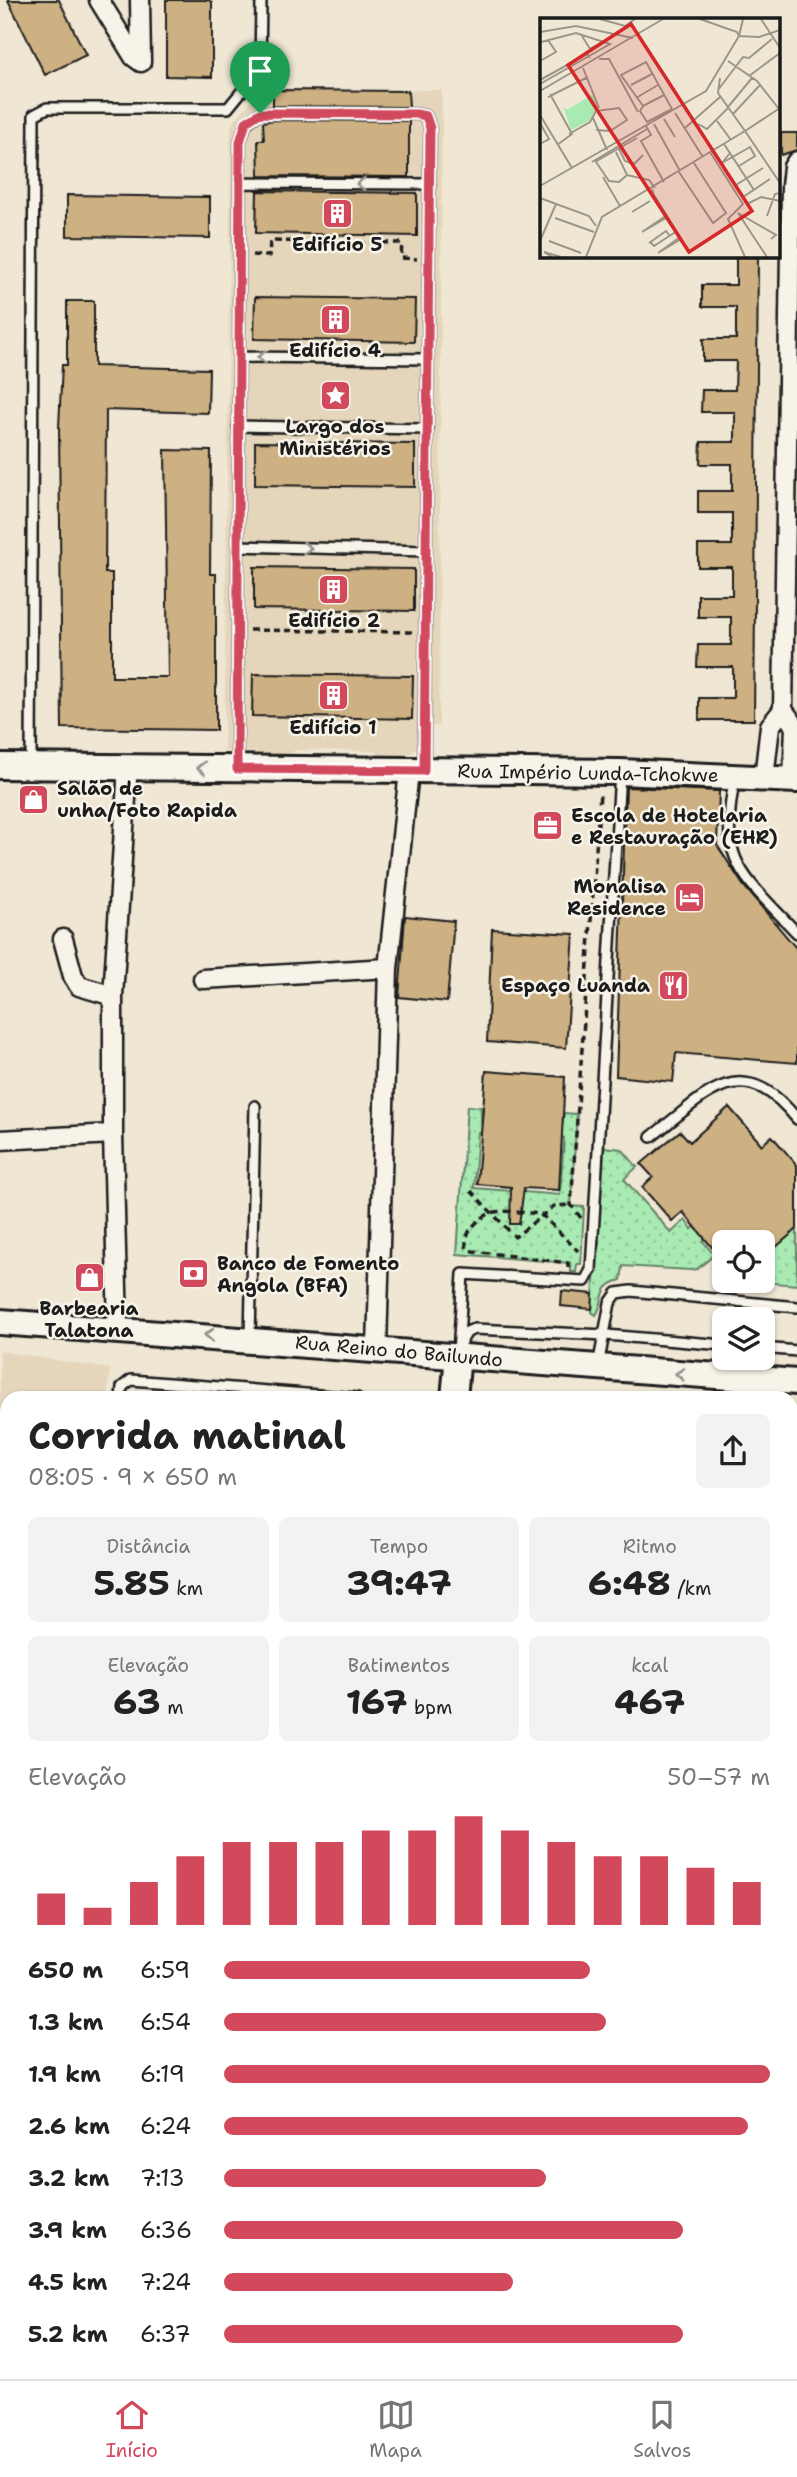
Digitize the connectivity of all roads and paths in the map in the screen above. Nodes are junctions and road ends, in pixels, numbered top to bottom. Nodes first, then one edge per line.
1 (140, 0) edge
2 (261, 0) edge
3 (101, 4) edge
4 (797, 161) edge
5 (240, 183) junction
6 (430, 184) junction
7 (794, 186) edge
8 (240, 255) junction
9 (793, 255) edge
10 (401, 258) dead end
11 (239, 357) junction
12 (428, 359) junction
13 (238, 426) junction
14 (428, 429) junction
15 (792, 448) edge
16 (238, 546) junction
17 (426, 551) junction
18 (264, 629) dead end
19 (404, 632) dead end
20 (783, 710) junction
21 (0, 766) edge
22 (31, 766) junction
23 (126, 767) junction
24 (237, 769) junction
25 (417, 771) junction
26 (610, 772) junction
27 (735, 776) junction
28 (764, 778) junction
29 (795, 780) edge
30 (797, 933) edge
31 (64, 939) dead end
32 (388, 968) junction
33 (203, 979) dead end
34 (113, 996) junction
35 (255, 1106) dead end
36 (797, 1119) edge
37 (113, 1134) junction
38 (650, 1137) dead end
39 (0, 1140) edge
40 (471, 1191) dead end
41 (571, 1205) junction
42 (493, 1212) junction
43 (541, 1214) junction
44 (580, 1228) dead end
45 (579, 1239) dead end
46 (578, 1251) junction
47 (578, 1262) dead end
48 (569, 1275) dead end
49 (797, 1307) edge
50 (2, 1322) edge
51 (118, 1328) junction
52 (606, 1335) junction
53 (250, 1339) junction
54 (712, 1344) edge
55 (377, 1348) junction
56 (775, 1349) edge
57 (797, 1351) edge
58 (453, 1352) junction
59 (597, 1368) junction
60 (797, 1382) edge
61 (122, 1391) edge
62 (269, 1391) edge
63 (454, 1391) edge

1 - 3 street
1 - 3 street
2 - 22 lane
4 - 7 street
6 -> 5 lane
5 - 6 lane
5 - 8 lane
6 - 12 lane
7 - 9 street
8 - 10 path
8 - 11 lane
9 - 15 street
12 -> 11 lane
11 - 13 lane
12 - 14 lane
13 - 14 lane
13 - 16 lane
14 - 17 lane
15 - 20 street
16 -> 17 lane
16 - 24 lane
17 - 25 lane
18 - 19 path
20 - 28 street
20 - 29 street
21 - 22 street, Rua Império Lunda-Tchokwe
22 - 23 street, Rua Império Lunda-Tchokwe
24 -> 23 street, Rua Império Lunda-Tchokwe
23 - 34 street
24 - 25 street, Rua Império Lunda-Tchokwe
25 - 26 street, Rua Império Lunda-Tchokwe
25 - 32 street
26 - 27 street, Rua Império Lunda-Tchokwe
26 - 41 path
26 - 58 lane
27 - 28 street, Rua Império Lunda-Tchokwe
27 - 30 lane
28 - 29 street, Rua Império Lunda-Tchokwe
31 - 34 street
32 - 33 street
32 - 55 street
34 - 37 street
35 - 53 lane
36 - 38 lane
37 - 39 street
37 - 51 street
40 - 42 path
41 - 43 path
41 - 44 path
42 - 43 path
42 - 43 path
42 - 48 path
43 - 46 path
45 - 46 path
46 - 47 path
49 - 52 lane
50 - 51 street, Rua Reino do Bailundo
53 -> 51 street, Rua Reino do Bailundo
52 - 54 lane
52 - 58 lane
52 - 59 lane
53 - 55 street, Rua Reino do Bailundo
55 - 58 street, Rua Reino do Bailundo
56 - 57 lane
58 - 59 street, Rua Reino do Bailundo
58 - 63 street
60 -> 59 street, Rua Reino do Bailundo
61 - 62 lane

